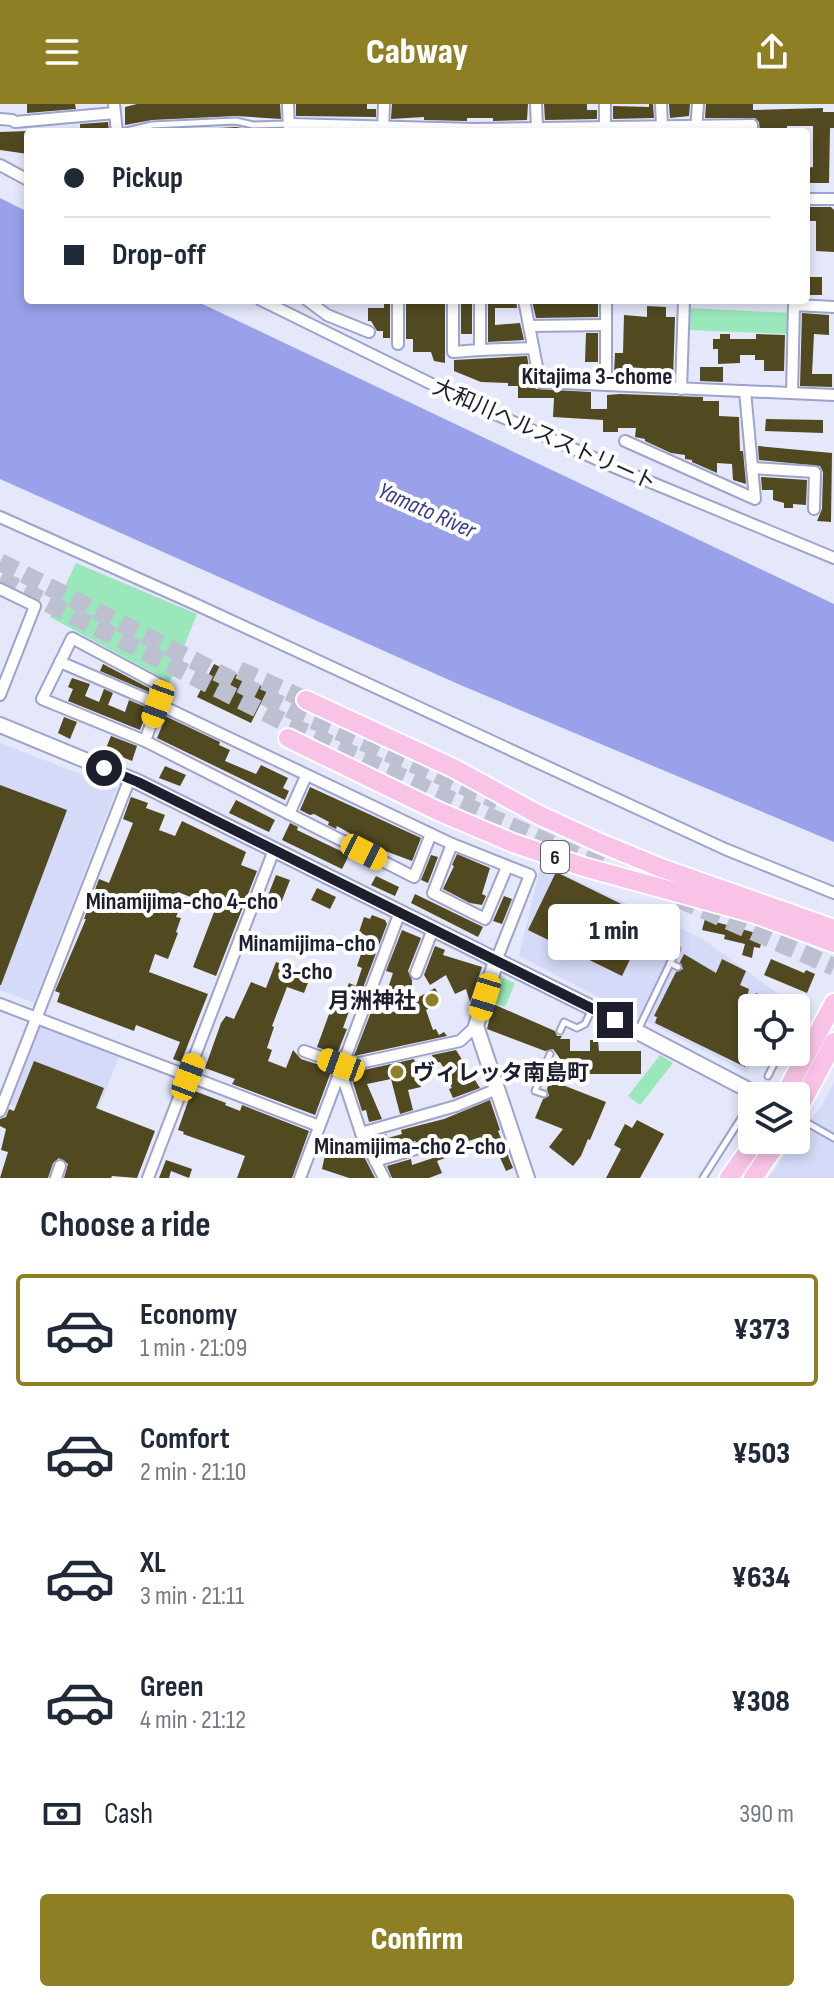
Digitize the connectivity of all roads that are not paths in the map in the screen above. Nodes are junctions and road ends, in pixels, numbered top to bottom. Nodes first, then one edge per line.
1 (288, 104) edge
2 (384, 104) edge
3 (536, 104) edge
4 (605, 104) edge
5 (661, 104) edge
6 (698, 104) edge
7 (114, 108) edge
8 (0, 119) edge
9 (662, 126) junction
10 (119, 128) edge
11 (138, 128) edge
12 (289, 128) edge
13 (384, 128) edge
14 (537, 128) edge
15 (605, 128) edge
16 (634, 128) edge
17 (685, 128) edge
18 (696, 128) edge
19 (710, 128) edge
20 (752, 128) edge
21 (0, 165) edge
22 (24, 178) edge
23 (810, 199) edge
24 (834, 199) edge
25 (269, 304) edge
26 (312, 304) edge
27 (398, 304) edge
28 (453, 304) edge
29 (480, 304) edge
30 (525, 304) edge
31 (606, 304) edge
32 (684, 304) edge
33 (834, 307) edge
34 (606, 325) junction
35 (529, 326) junction
36 (369, 332) dead end
37 (398, 344) dead end
38 (533, 348) junction
39 (480, 350) junction
40 (606, 385) junction
41 (681, 389) junction
42 (745, 391) junction
43 (792, 393) junction
44 (834, 395) edge
45 (625, 441) dead end
46 (752, 468) junction
47 (814, 509) dead end
48 (0, 517) edge
49 (834, 558) edge
50 (0, 589) edge
51 (60, 662) junction
52 (0, 695) edge
53 (306, 700) tunnel mouth
54 (158, 704) junction
55 (0, 725) edge
56 (288, 738) dead end
57 (145, 741) junction
58 (306, 776) junction
59 (130, 778) junction
60 (289, 814) junction
61 (431, 834) junction
62 (452, 844) junction
63 (274, 850) junction
64 (507, 867) junction
65 (834, 893) edge
66 (400, 912) junction
67 (433, 929) junction
68 (834, 929) edge
69 (834, 943) edge
70 (677, 949) dead end
71 (496, 961) junction
72 (670, 963) junction
73 (678, 967) dead end
74 (416, 973) dead end
75 (834, 1003) edge
76 (0, 1004) edge
77 (592, 1008) junction
78 (36, 1017) junction
79 (476, 1026) junction
80 (560, 1031) dead end
81 (637, 1031) junction
82 (834, 1042) edge
83 (304, 1051) dead end
84 (550, 1054) dead end
85 (773, 1066) edge
86 (340, 1067) junction
87 (768, 1076) dead end
88 (188, 1077) junction
89 (792, 1082) edge
90 (738, 1084) edge
91 (810, 1087) edge
92 (497, 1089) junction
93 (544, 1094) dead end
94 (0, 1111) edge
95 (738, 1123) edge
96 (810, 1123) edge
97 (319, 1126) junction
98 (361, 1133) junction
99 (834, 1138) edge
100 (416, 1149) dead end
101 (746, 1154) edge
102 (769, 1154) edge
103 (375, 1161) junction
104 (60, 1166) dead end
105 (56, 1178) edge
106 (148, 1178) edge
107 (300, 1178) edge
108 (384, 1178) edge
109 (527, 1178) edge
110 (703, 1178) edge
111 (729, 1178) edge
112 (753, 1178) edge

1 - 12 street
2 - 13 street
3 - 14 street
4 - 15 street
5 - 9 street
6 - 18 street
7 - 8 street
7 - 10 street
9 - 16 street
9 - 17 street
11 - 12 lane
19 - 20 street
21 - 22 street
23 - 24 street
25 - 49 street, 大和川ヘルスストリート
26 - 36 street
27 - 37 street
28 - 39 street
29 - 39 street
30 - 35 street
31 - 34 street
32 - 41 street
33 - 43 street
34 - 35 street
34 - 40 street
35 - 38 street
38 - 39 street
38 - 40 street
40 - 41 street
41 - 42 street
42 - 43 street
42 - 46 street
43 - 44 street
45 - 46 street
46 - 47 street
48 - 65 street
50 - 52 street
51 - 54 street
51 - 54 street
51 - 57 street
53 - 68 highway, 6
54 - 57 street
54 - 58 street
55 - 59 street
56 - 69 highway, 6
57 - 60 street
58 - 60 street
58 - 61 street
59 - 63 street
59 - 78 street
60 - 61 street
61 - 62 street
62 - 64 street
62 - 64 street
63 - 66 street
63 - 88 street
64 - 71 street
66 - 67 street
66 - 86 street
67 - 71 street
67 - 74 street
70 - 72 lane
71 - 77 street
71 - 79 street
72 - 73 lane
72 - 81 lane
75 - 89 highway
76 - 78 street
77 - 80 lane
77 - 81 street
78 - 88 street
78 - 94 street
79 - 86 street
79 - 92 street
81 - 90 street
82 - 91 highway
83 - 86 street
84 - 93 lane
85 - 87 lane
86 - 97 street
86 - 98 street
88 - 97 street
88 - 106 street
92 - 98 street
92 - 109 street
95 - 110 lane
96 - 99 lane
97 - 107 street
98 - 103 street
100 - 103 street
101 - 111 highway
102 - 112 highway
103 - 108 street
104 - 105 street

